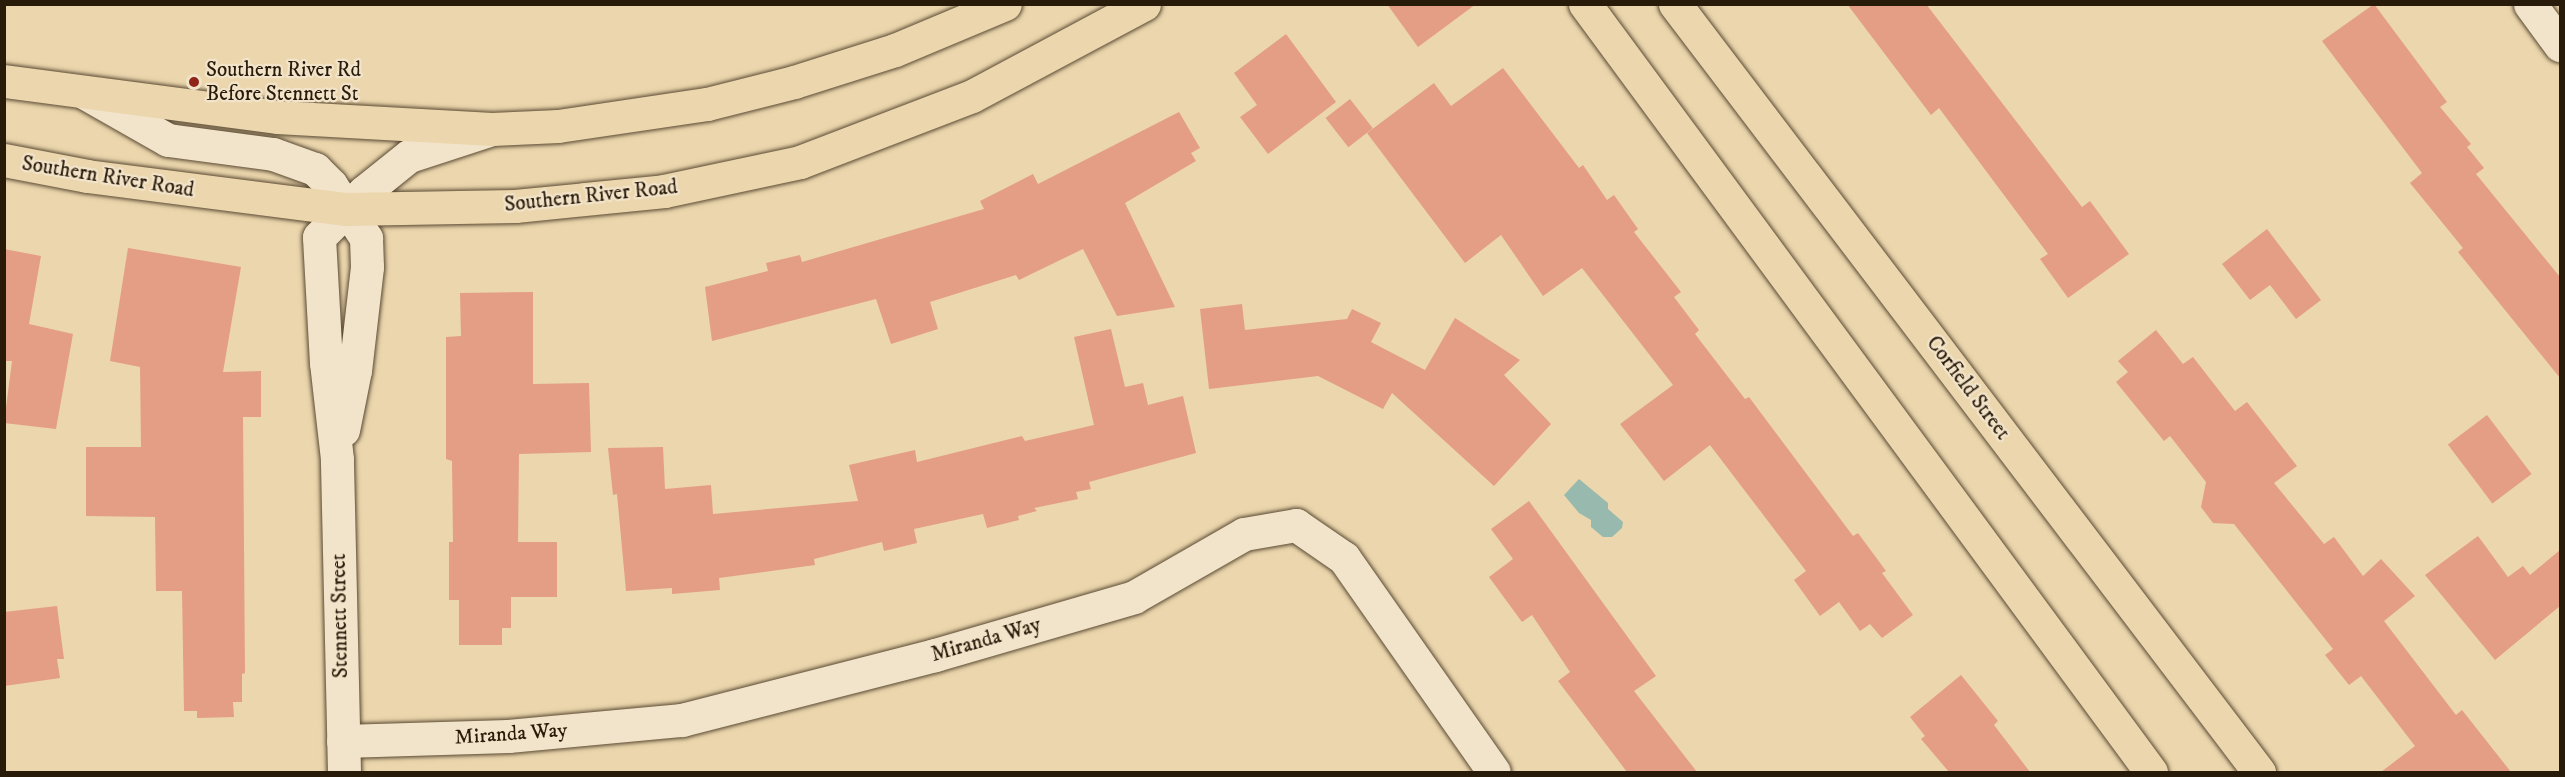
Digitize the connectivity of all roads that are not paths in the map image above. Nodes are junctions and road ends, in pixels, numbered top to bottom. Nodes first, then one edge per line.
1 (1005, 4) edge
2 (1144, 4) edge
3 (1585, 4) edge
4 (1675, 4) edge
5 (2530, 4) edge
6 (2560, 45) edge
7 (4, 81) edge
8 (85, 93) junction
9 (492, 129) junction
10 (4, 160) edge
11 (346, 209) junction
12 (337, 459) junction
13 (344, 757) edge
14 (1494, 772) edge
15 (2151, 772) edge
16 (2259, 772) edge

1 - 9 main road
2 - 11 main road, Southern River Road
3 - 15 main road
4 - 16 main road, Corfield Street
5 - 6 street
7 - 8 main road
8 - 9 main road
8 - 11 street, Stennett Street
9 - 11 street, Stennett Street
10 - 11 main road, Southern River Road
11 - 12 street, Stennett Street
11 - 12 street, Stennett Street
12 - 13 street, Stennett Street
13 - 14 street, Miranda Way

